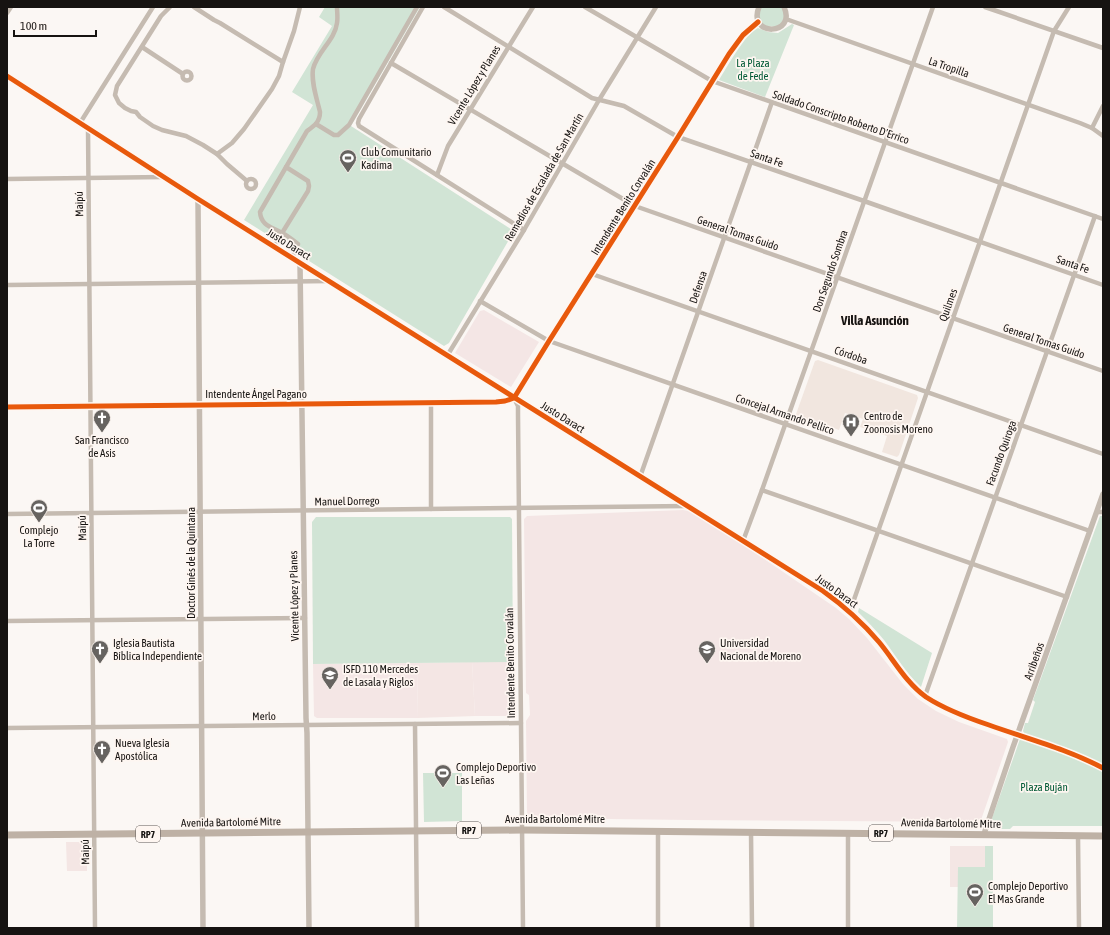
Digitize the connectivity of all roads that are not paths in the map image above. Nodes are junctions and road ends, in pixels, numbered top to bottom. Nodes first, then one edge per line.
1 (10, 7) edge
2 (153, 7) edge
3 (170, 7) edge
4 (194, 7) edge
5 (300, 7) edge
6 (337, 7) edge
7 (417, 7) edge
8 (423, 7) edge
9 (445, 7) edge
10 (533, 7) edge
11 (585, 7) edge
12 (656, 7) edge
13 (759, 7) edge
14 (784, 7) edge
15 (933, 7) edge
16 (985, 7) edge
17 (1069, 7) edge
18 (7, 13) edge
19 (786, 19) junction
20 (758, 22) junction
21 (1054, 31) junction
22 (637, 38) junction
23 (142, 47) junction
24 (508, 47) junction
25 (1103, 48) edge
26 (283, 62) junction
27 (391, 63) junction
28 (914, 64) junction
29 (183, 74) dead end
30 (7, 76) edge
31 (712, 81) junction
32 (600, 100) junction
33 (772, 102) junction
34 (1028, 104) junction
35 (1103, 106) edge
36 (471, 110) junction
37 (80, 123) junction
38 (316, 124) junction
39 (88, 128) junction
40 (1092, 128) junction
41 (1103, 136) edge
42 (678, 137) junction
43 (885, 142) junction
44 (217, 154) junction
45 (751, 162) junction
46 (562, 163) junction
47 (286, 167) junction
48 (437, 175) junction
49 (165, 177) junction
50 (7, 178) edge
51 (88, 178) junction
52 (247, 181) dead end
53 (1000, 183) junction
54 (198, 199) junction
55 (864, 201) junction
56 (635, 206) junction
57 (1095, 216) junction
58 (1103, 219) edge
59 (524, 230) junction
60 (283, 233) junction
61 (724, 238) junction
62 (980, 241) junction
63 (274, 246) junction
64 (292, 258) junction
65 (300, 263) junction
66 (592, 274) junction
67 (1074, 274) junction
68 (838, 278) junction
69 (330, 281) junction
70 (300, 282) junction
71 (198, 283) junction
72 (89, 284) junction
73 (7, 285) edge
74 (1103, 285) edge
75 (480, 301) junction
76 (699, 311) junction
77 (953, 318) junction
78 (549, 341) junction
79 (812, 351) junction
80 (1047, 351) junction
81 (447, 356) junction
82 (1103, 371) edge
83 (673, 384) junction
84 (927, 391) junction
85 (514, 398) junction
86 (431, 403) junction
87 (302, 404) junction
88 (199, 405) junction
89 (90, 406) junction
90 (7, 407) edge
91 (786, 424) junction
92 (1021, 424) junction
93 (1103, 454) edge
94 (901, 465) junction
95 (640, 477) junction
96 (762, 490) junction
97 (1103, 494) edge
98 (995, 498) junction
99 (687, 506) junction
100 (519, 508) junction
101 (432, 509) junction
102 (303, 510) junction
103 (200, 511) junction
104 (91, 512) junction
105 (1096, 512) junction
106 (1103, 512) edge
107 (7, 514) edge
108 (877, 531) junction
109 (1090, 531) junction
110 (743, 541) junction
111 (971, 564) junction
112 (1067, 597) junction
113 (850, 611) junction
114 (304, 618) junction
115 (201, 619) junction
116 (92, 620) junction
117 (7, 621) edge
118 (925, 696) junction
119 (521, 723) junction
120 (415, 724) junction
121 (307, 725) junction
122 (202, 726) junction
123 (93, 727) junction
124 (7, 728) edge
125 (1017, 735) junction
126 (1103, 768) edge
127 (416, 830) junction
128 (522, 830) junction
129 (658, 831) junction
130 (308, 832) junction
131 (751, 832) junction
132 (203, 833) junction
133 (848, 833) junction
134 (94, 834) junction
135 (984, 834) junction
136 (7, 835) edge
137 (1078, 836) junction
138 (1103, 836) edge
139 (95, 928) edge
140 (203, 928) edge
141 (309, 928) edge
142 (417, 928) edge
143 (523, 928) edge
144 (658, 928) edge
145 (752, 928) edge
146 (848, 928) edge
147 (1079, 928) edge

1 - 18 street
2 - 37 street
3 - 23 street
4 - 26 street
5 - 26 street
6 - 38 street
7 - 38 street
8 - 27 street
9 - 24 street, Santa Fe
10 - 24 street, Vicente López y Planes
11 - 22 street, Soldado Conscripto Roberto D'Errico
12 - 22 street, Remedios de Escalada de San Martín
13 - 20 street
14 - 19 street
15 - 28 street, Don Segundo Sombra
16 - 21 street
17 - 21 street, Quilmes
19 - 20 street
19 - 28 street, La Tropilla
20 - 31 street, Intendente Benito Corvalán
21 - 25 street
21 - 34 street, Quilmes
22 - 31 street, Soldado Conscripto Roberto D'Errico
22 - 32 street, Remedios de Escalada de San Martín
23 - 29 street
23 - 44 street
24 - 32 street, Santa Fe
24 - 36 street, Vicente López y Planes
26 - 44 street
27 - 36 street, General Tomas Guido
27 - 48 street
28 - 34 street, La Tropilla
28 - 43 street, Don Segundo Sombra
30 - 37 street, Justo Daract
31 - 33 street, Soldado Conscripto Roberto D'Errico
31 - 42 street, Intendente Benito Corvalán
32 - 42 street, Santa Fe
32 - 46 street, Remedios de Escalada de San Martín
33 - 43 street, Soldado Conscripto Roberto D'Errico
33 - 45 street, Defensa
34 - 40 street, La Tropilla
34 - 53 street, Quilmes
35 - 40 street
36 - 46 street, General Tomas Guido
36 - 48 street, Vicente López y Planes
37 - 39 street, Justo Daract
38 - 47 street
39 - 49 street, Justo Daract
39 - 51 street, Maipú
40 - 41 street, La Tropilla
42 - 45 street, Santa Fe
42 - 56 street, Intendente Benito Corvalán
43 - 53 street, Soldado Conscripto Roberto D'Errico
43 - 55 street, Don Segundo Sombra
44 - 52 street
45 - 55 street, Santa Fe
45 - 61 street, Defensa
46 - 56 street, General Tomas Guido
46 - 59 street, Remedios de Escalada de San Martín
47 - 60 street
47 - 60 street
48 - 59 street
49 - 51 street
49 - 54 street, Justo Daract
50 - 51 street
51 - 72 street, Maipú
53 - 57 street, Soldado Conscripto Roberto D'Errico
53 - 62 street, Quilmes
54 - 63 street, Justo Daract
54 - 71 street, Doctor Ginés de la Quintana
55 - 62 street, Santa Fe
55 - 68 street, Don Segundo Sombra
56 - 61 street, General Tomas Guido
56 - 66 street, Intendente Benito Corvalán
57 - 58 street, Soldado Conscripto Roberto D'Errico
57 - 67 street, Facundo Quiroga
59 - 75 street, Remedios de Escalada de San Martín
60 - 63 street
60 - 64 street
61 - 68 street, General Tomas Guido
61 - 76 street, Defensa
62 - 67 street, Santa Fe
62 - 77 street, Quilmes
63 - 64 street, Justo Daract
64 - 65 street, Justo Daract
65 - 69 street, Justo Daract
65 - 70 street, Vicente López y Planes
66 - 76 street, Córdoba
66 - 78 street, Intendente Benito Corvalán
67 - 74 street, Santa Fe
67 - 80 street, Facundo Quiroga
68 - 77 street, General Tomas Guido
68 - 79 street, Don Segundo Sombra
69 - 70 street
69 - 81 street, Justo Daract
70 - 71 street
70 - 87 street, Vicente López y Planes
71 - 72 street
71 - 88 street, Doctor Ginés de la Quintana
72 - 73 street
72 - 89 street, Maipú
75 - 78 street, Concejal Armando Pellico
75 - 81 street, Remedios de Escalada de San Martín
76 - 79 street, Córdoba
76 - 83 street, Defensa
77 - 80 street, General Tomas Guido
77 - 84 street, Quilmes
78 - 83 street, Concejal Armando Pellico
78 - 85 street, Intendente Benito Corvalán
79 - 84 street, Córdoba
79 - 91 street, Don Segundo Sombra
80 - 82 street, General Tomas Guido
80 - 92 street, Facundo Quiroga
81 - 85 street, Justo Daract
83 - 91 street, Concejal Armando Pellico
83 - 95 street, Defensa
84 - 92 street, Córdoba
84 - 94 street, Quilmes
85 - 86 street, Intendente Ángel Pagano
85 - 95 street, Justo Daract
85 - 100 street, Intendente Benito Corvalán
86 - 87 street, Intendente Ángel Pagano
86 - 101 street
87 - 88 street, Intendente Ángel Pagano
87 - 102 street, Vicente López y Planes
88 - 89 street, Intendente Ángel Pagano
88 - 103 street, Doctor Ginés de la Quintana
89 - 90 street, Intendente Ángel Pagano
89 - 104 street, Maipú
91 - 94 street, Concejal Armando Pellico
91 - 96 street, Don Segundo Sombra
92 - 93 street, Córdoba
92 - 98 street, Facundo Quiroga
94 - 98 street, Concejal Armando Pellico
94 - 108 street, Quilmes
95 - 99 street, Justo Daract
96 - 108 street
96 - 110 street, Don Segundo Sombra
97 - 105 street, Arribeños
98 - 109 street, Concejal Armando Pellico
98 - 111 street, Facundo Quiroga
99 - 100 street, Manuel Dorrego
99 - 110 street, Justo Daract
100 - 101 street, Manuel Dorrego
100 - 119 street, Intendente Benito Corvalán
101 - 102 street, Manuel Dorrego
102 - 103 street, Manuel Dorrego
102 - 114 street, Vicente López y Planes
103 - 104 street, Manuel Dorrego
103 - 115 street, Doctor Ginés de la Quintana
104 - 107 street, Manuel Dorrego
104 - 116 street, Maipú
105 - 106 street
105 - 109 street, Arribeños
108 - 111 street
108 - 113 street, Quilmes
109 - 112 street, Arribeños
110 - 113 street, Justo Daract
111 - 112 street
111 - 118 street, Facundo Quiroga
112 - 125 street, Arribeños
113 - 118 street, Justo Daract
114 - 115 street
114 - 121 street, Vicente López y Planes
115 - 116 street
115 - 122 street, Doctor Ginés de la Quintana
116 - 117 street
116 - 123 street, Maipú
118 - 125 street, Justo Daract
119 - 120 street, Merlo
119 - 128 street, Intendente Benito Corvalán
120 - 121 street, Merlo
120 - 127 street
121 - 122 street, Merlo
121 - 130 street, Vicente López y Planes
122 - 123 street, Merlo
122 - 132 street, Doctor Ginés de la Quintana
123 - 124 street, Merlo
123 - 134 street, Maipú
125 - 126 street, Justo Daract
125 - 135 street, Arribeños
127 - 128 main road, Avenida Bartolomé Mitre / RP7
127 - 130 main road, Avenida Bartolomé Mitre / RP7
127 - 142 street
128 - 129 main road, Avenida Bartolomé Mitre / RP7
128 - 143 street, Intendente Benito Corvalán
129 - 131 main road, Avenida Bartolomé Mitre / RP7
129 - 144 street
130 - 132 main road, Avenida Bartolomé Mitre / RP7
130 - 141 street, Vicente López y Planes
131 - 133 main road, Avenida Bartolomé Mitre / RP7
131 - 145 street
132 - 134 main road, Avenida Bartolomé Mitre / RP7
132 - 140 street, Doctor Ginés de la Quintana
133 - 135 main road, Avenida Bartolomé Mitre / RP7
133 - 146 street
134 - 136 main road, Avenida Bartolomé Mitre / RP7
134 - 139 street, Maipú
135 - 137 main road, Avenida Bartolomé Mitre / RP7
137 - 138 main road, Avenida Bartolomé Mitre / RP7
137 - 147 street

